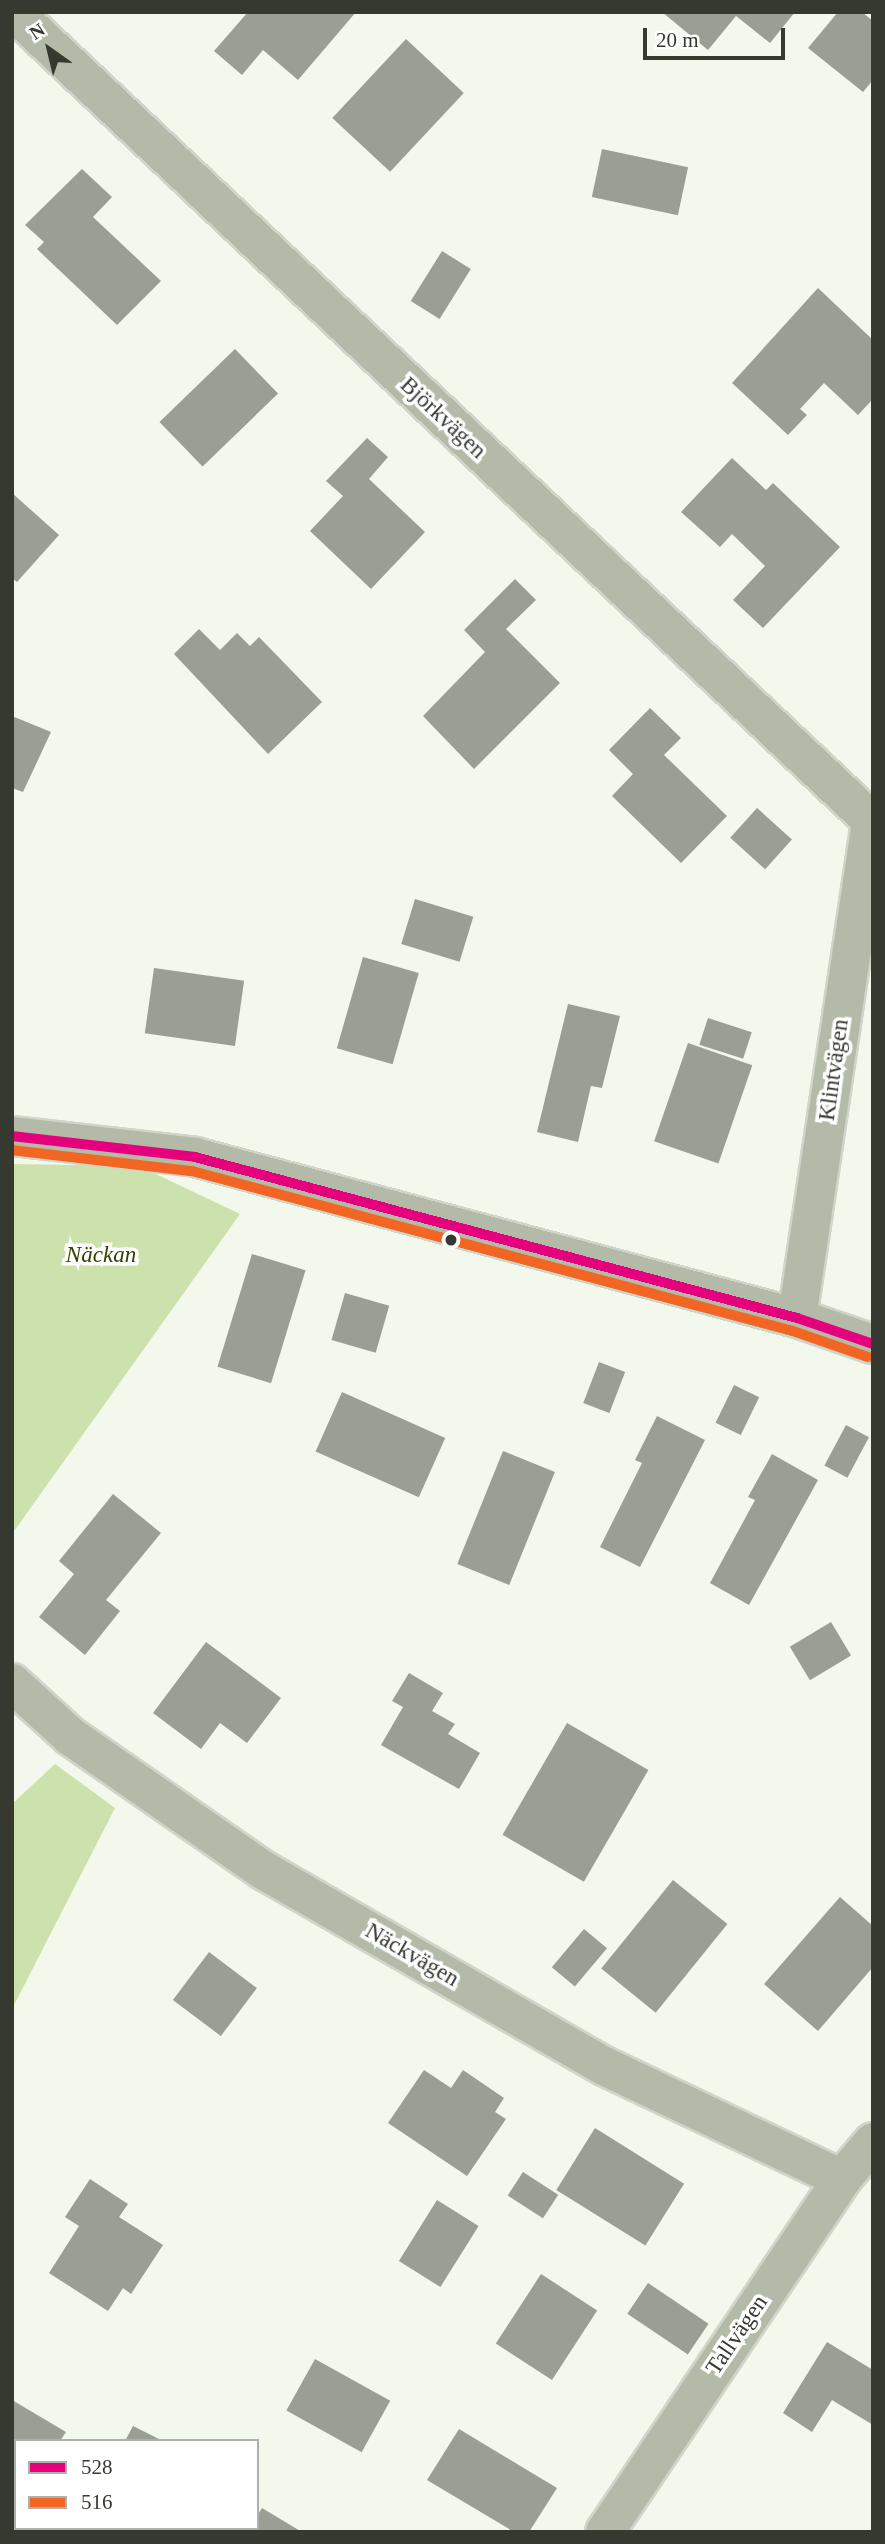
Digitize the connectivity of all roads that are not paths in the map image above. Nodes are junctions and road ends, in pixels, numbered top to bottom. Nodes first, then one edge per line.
1 (13, 12) edge
2 (872, 822) edge
3 (12, 1136) edge
4 (797, 1318) junction
5 (873, 1344) edge
6 (12, 1683) edge
7 (873, 2142) edge
8 (842, 2179) junction
9 (605, 2532) edge

1 - 2 street, Björkvägen
2 - 4 street, Klintvägen
3 - 4 street
4 - 5 street
6 - 8 street, Näckvägen
7 - 8 street, Tallvägen
8 - 9 street, Tallvägen

